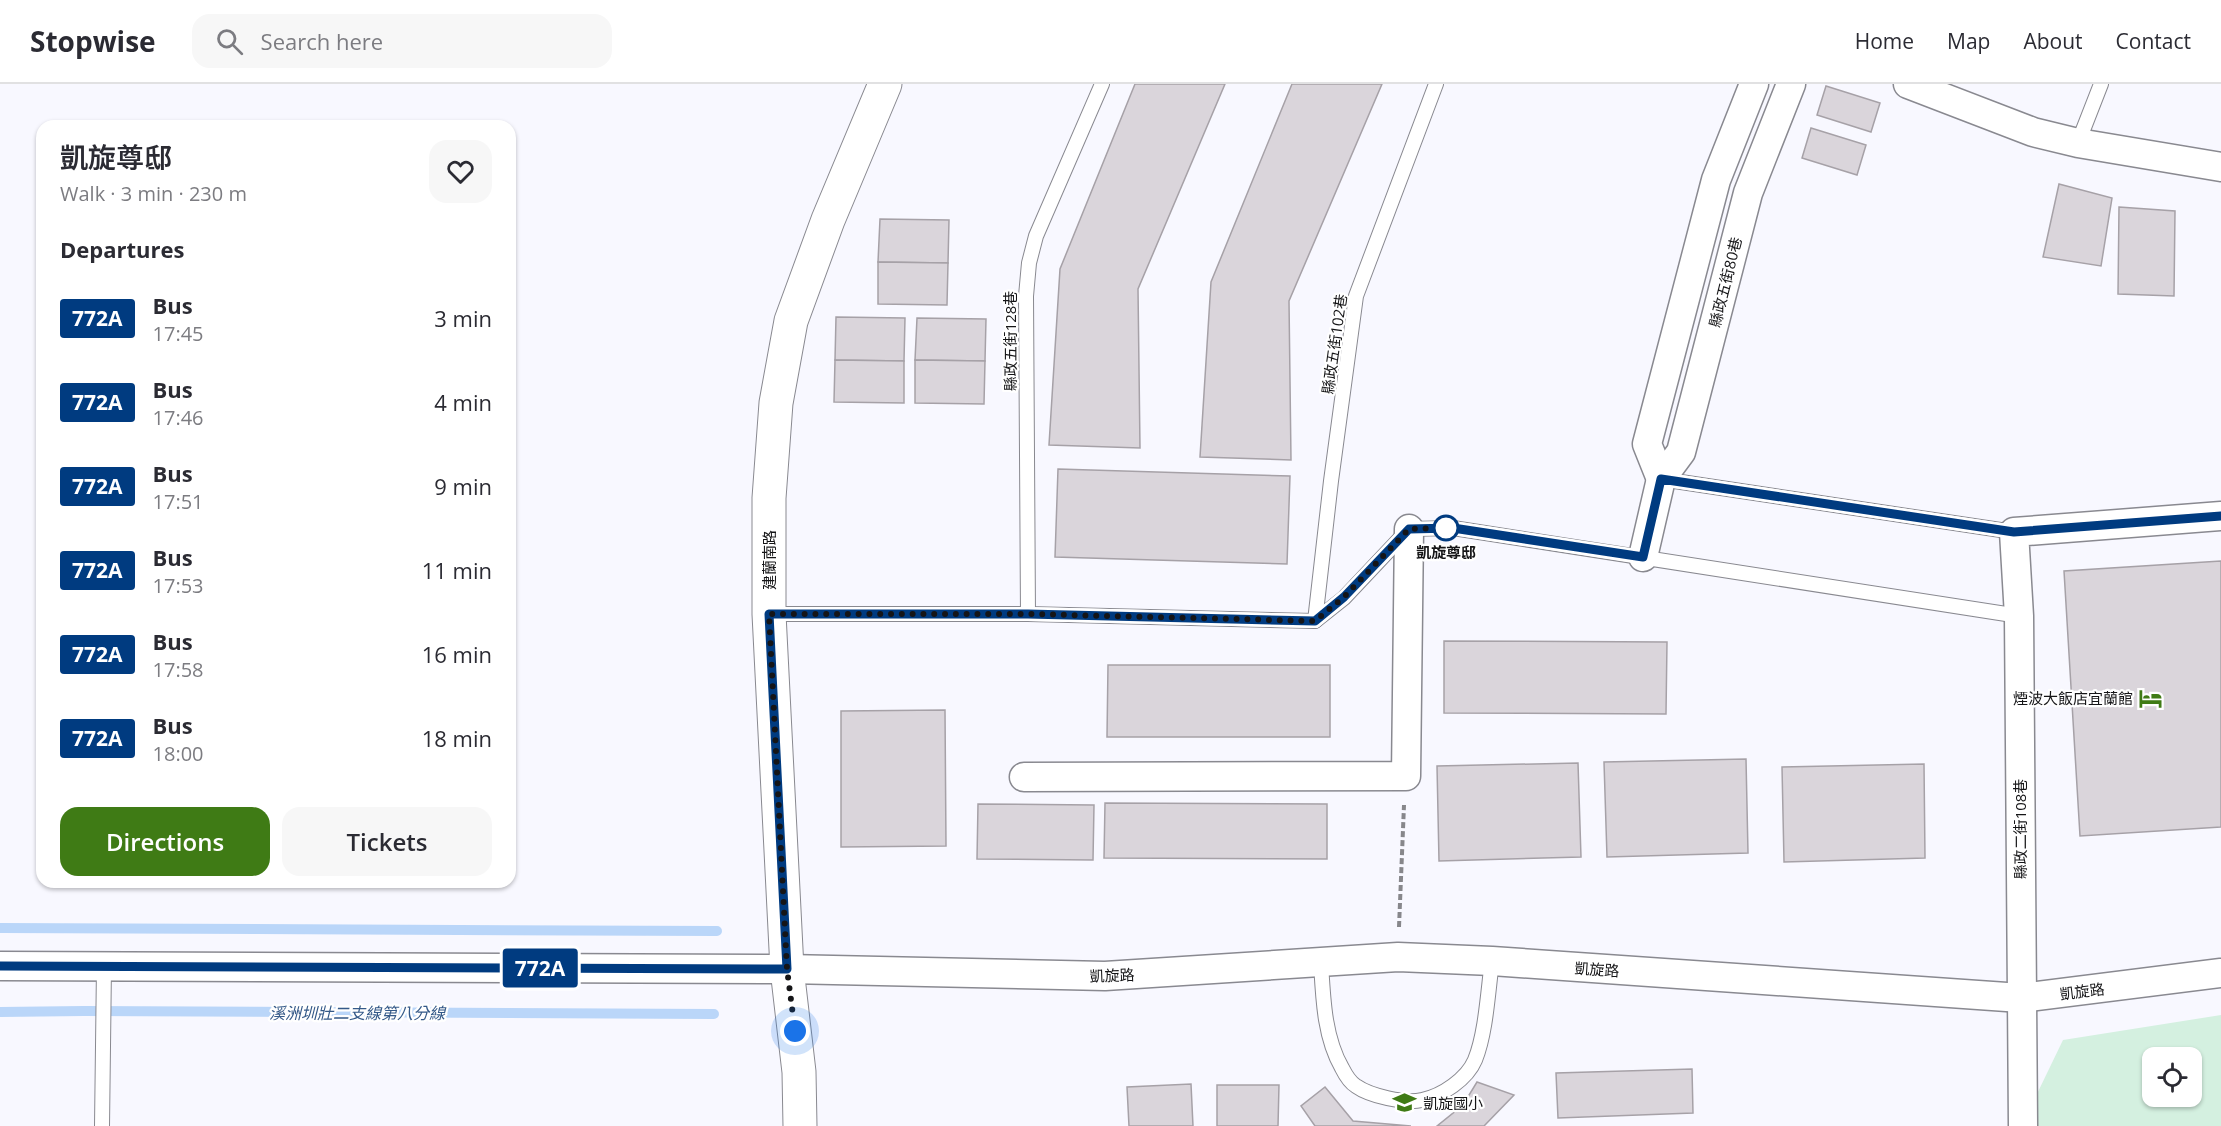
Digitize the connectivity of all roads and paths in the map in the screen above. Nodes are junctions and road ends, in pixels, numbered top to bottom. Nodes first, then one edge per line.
1 (885, 84) edge
2 (1102, 84) edge
3 (1436, 84) edge
4 (1754, 84) edge
5 (1791, 84) edge
6 (1908, 84) edge
7 (2101, 84) edge
8 (2078, 143) junction
9 (2221, 167) edge
10 (1661, 479) junction
11 (2221, 516) edge
12 (1409, 529) junction
13 (2014, 532) junction
14 (1643, 557) junction
15 (769, 614) junction
16 (1028, 614) junction
17 (2019, 616) junction
18 (1315, 621) junction
19 (1406, 776) junction
20 (1024, 777) dead end
21 (1398, 957) junction
22 (1321, 962) junction
23 (1492, 962) junction
24 (0, 966) edge
25 (104, 966) junction
26 (787, 969) junction
27 (2221, 973) edge
28 (2021, 998) junction
29 (102, 1126) edge
30 (800, 1126) edge
31 (2023, 1126) edge

1 - 15 street, 建蘭南路
2 - 16 lane, 縣政五街128巷
3 - 18 lane, 縣政五街102巷
4 - 10 street
5 - 10 street, 縣政五街80巷
6 - 8 street
7 - 8 lane
8 - 9 street
10 - 13 lane
10 - 14 street, 縣政五街80巷
11 - 13 street
12 - 14 lane
12 - 18 lane
12 - 19 street
13 - 17 street, 縣政二街108巷
14 - 17 lane
15 - 16 lane
15 - 26 street, 建蘭南路
16 - 18 lane
17 - 28 street, 縣政二街108巷
19 - 20 street
19 - 21 path
21 - 22 street, 凱旋路
21 - 23 street, 凱旋路
22 - 23 lane
22 - 26 street, 凱旋路
23 - 28 street, 凱旋路
24 - 25 street, 凱旋路
25 - 26 street, 凱旋路
25 - 29 lane
26 - 30 street, 建蘭南路
27 - 28 street, 凱旋路
28 - 31 street, 縣政二街108巷

